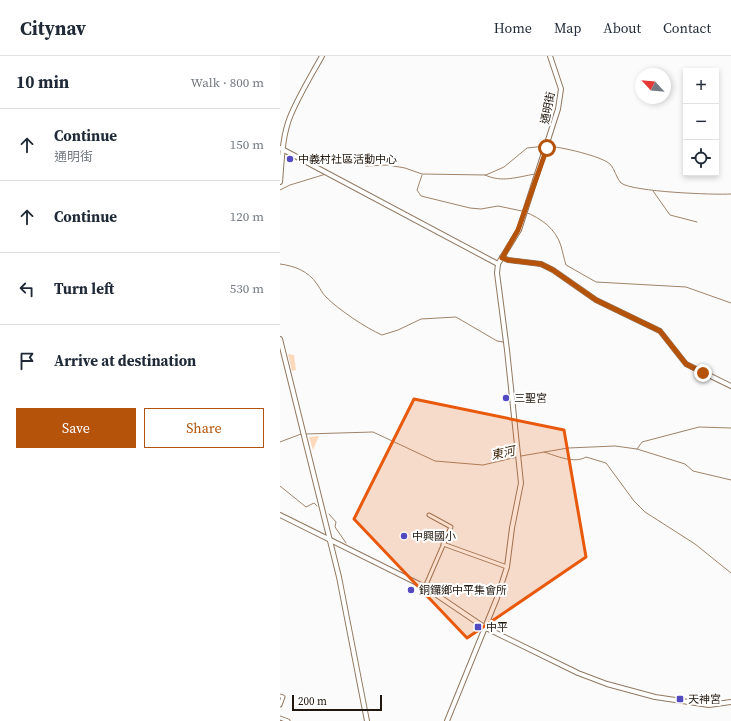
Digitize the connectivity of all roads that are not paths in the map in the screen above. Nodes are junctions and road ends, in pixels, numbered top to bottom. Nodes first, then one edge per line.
1 (322, 56) edge
2 (550, 56) edge
3 (282, 149) edge
4 (280, 182) edge
5 (502, 258) junction
6 (498, 264) junction
7 (280, 339) edge
8 (731, 386) edge
9 (280, 515) edge
10 (429, 515) dead end
11 (330, 540) junction
12 (443, 544) junction
13 (507, 568) junction
14 (425, 587) junction
15 (484, 627) junction
16 (280, 696) edge
17 (731, 702) edge
18 (280, 705) edge
19 (280, 718) edge
20 (288, 721) edge
21 (367, 721) edge
22 (447, 721) edge

1 - 3 street
2 - 5 street, 通明街
3 - 4 street
3 - 6 street
5 - 6 street, 通明街
5 - 8 street
6 - 13 street
7 - 11 street
9 - 11 street
10 - 12 street
11 - 14 street
11 - 21 street
12 - 13 street
12 - 14 street
13 - 15 street
14 - 15 street
15 - 17 street
15 - 22 street
16 - 18 street
19 - 20 street

